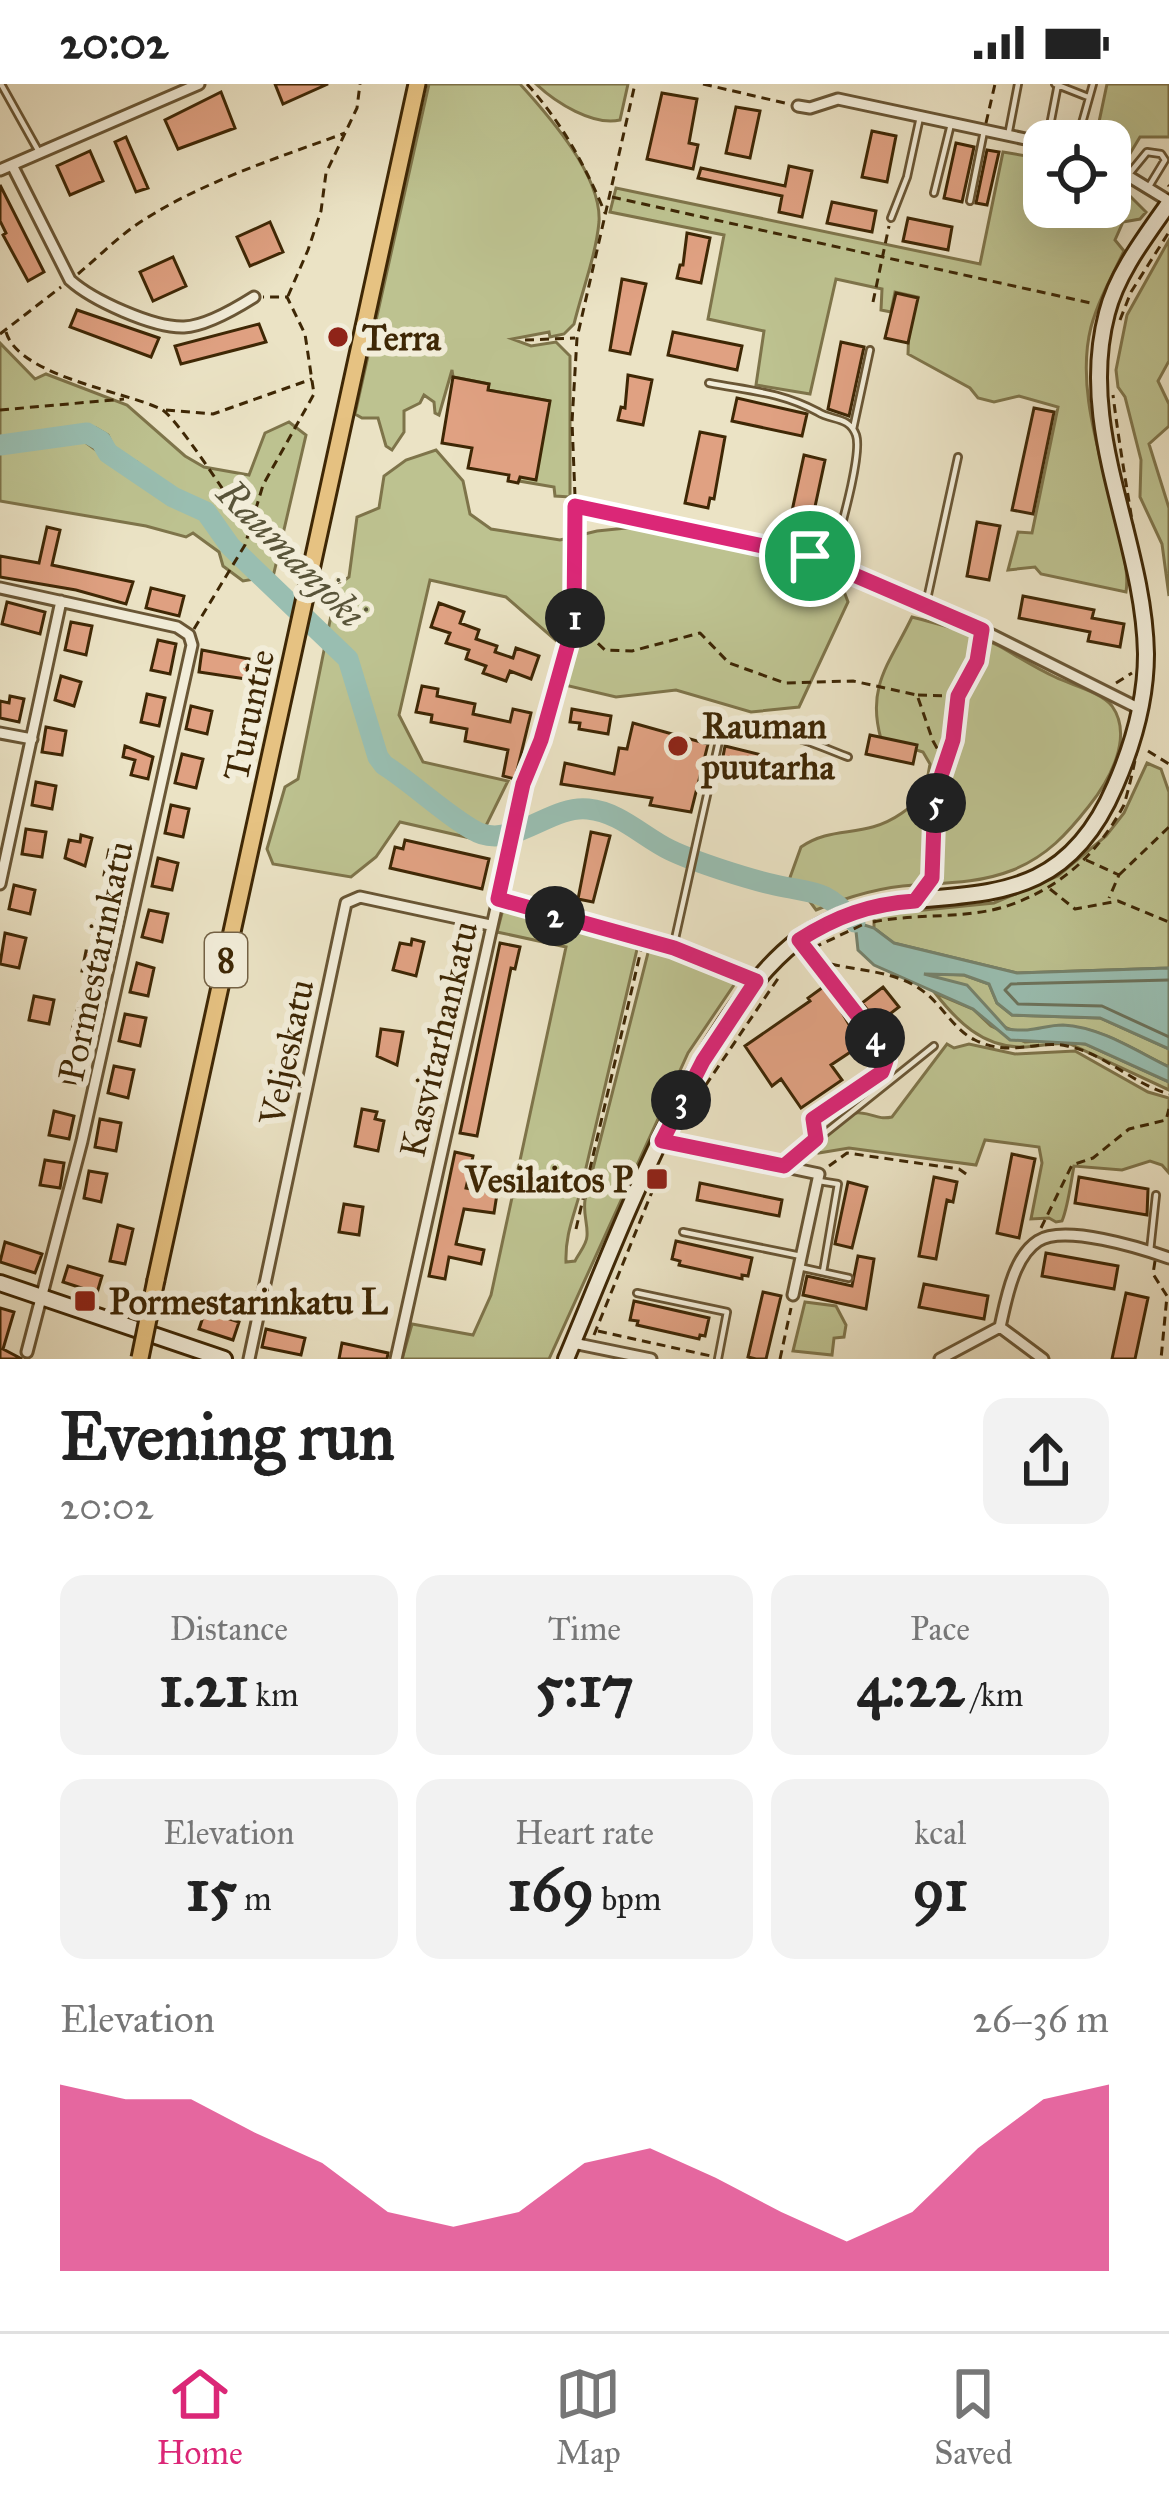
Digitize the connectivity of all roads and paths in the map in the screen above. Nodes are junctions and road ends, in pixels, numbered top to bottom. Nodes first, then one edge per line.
1 (1, 84) edge
2 (199, 84) edge
3 (360, 84) edge
4 (417, 84) edge
5 (527, 84) edge
6 (635, 84) edge
7 (703, 84) edge
8 (995, 84) edge
9 (1018, 84) edge
10 (1057, 84) edge
11 (1093, 84) edge
12 (1090, 98) junction
13 (798, 106) joint
14 (920, 117) junction
15 (1050, 120) edge
16 (1083, 120) edge
17 (951, 124) junction
18 (985, 131) junction
19 (345, 133) junction
20 (1008, 136) junction
21 (1023, 138) edge
22 (40, 153) junction
23 (12, 166) junction
24 (0, 170) edge
25 (1131, 171) edge
26 (1131, 177) edge
27 (1148, 188) junction
28 (934, 193) dead end
29 (610, 196) junction
30 (970, 201) dead end
31 (1169, 202) edge
32 (605, 214) junction
33 (891, 218) joint
34 (1169, 232) edge
35 (881, 257) junction
36 (70, 280) junction
37 (254, 297) joint
38 (287, 297) junction
39 (873, 302) dead end
40 (1108, 306) junction
41 (1118, 324) dead end
42 (3, 332) edge
43 (577, 338) junction
44 (525, 340) dead end
45 (871, 350) dead end
46 (314, 379) junction
47 (1112, 382) dead end
48 (710, 383) dead end
49 (128, 399) junction
50 (0, 410) edge
51 (164, 410) junction
52 (853, 429) junction
53 (958, 457) dead end
54 (575, 506) junction
55 (249, 528) junction
56 (1143, 530) dead end
57 (831, 565) junction
58 (0, 588) edge
59 (61, 602) junction
60 (926, 604) junction
61 (574, 622) junction
62 (982, 630) junction
63 (189, 635) junction
64 (562, 664) joint
65 (917, 695) junction
66 (958, 696) junction
67 (1140, 709) junction
68 (0, 734) edge
69 (32, 740) junction
70 (848, 757) dead end
71 (1169, 764) edge
72 (946, 766) junction
73 (1169, 827) edge
74 (1085, 860) junction
75 (1119, 875) junction
76 (0, 884) edge
77 (1048, 887) junction
78 (498, 899) junction
79 (1108, 900) junction
80 (915, 901) junction
81 (865, 916) junction
82 (1169, 922) edge
83 (490, 926) junction
84 (643, 942) junction
85 (803, 945) junction
86 (674, 948) junction
87 (817, 961) junction
88 (787, 968) dead end
89 (756, 981) junction
90 (934, 1046) dead end
91 (1169, 1094) edge
92 (693, 1104) dead end
93 (1169, 1109) edge
94 (816, 1139) junction
95 (668, 1142) junction
96 (784, 1166) junction
97 (968, 1176) dead end
98 (818, 1177) junction
99 (1156, 1196) dead end
100 (576, 1229) dead end
101 (683, 1232) dead end
102 (1037, 1241) junction
103 (1153, 1252) junction
104 (1169, 1258) edge
105 (800, 1262) junction
106 (823, 1272) junction
107 (849, 1277) dead end
108 (0, 1283) edge
109 (637, 1292) dead end
110 (793, 1295) joint
111 (43, 1298) junction
112 (1000, 1328) junction
113 (596, 1330) junction
114 (573, 1343) junction
115 (590, 1347) junction
116 (26, 1355) edge
117 (140, 1359) edge
118 (224, 1359) edge
119 (249, 1359) edge
120 (396, 1359) edge
121 (566, 1359) edge
122 (651, 1359) edge
123 (718, 1359) edge
124 (780, 1359) edge
125 (940, 1359) edge
126 (1043, 1359) edge
127 (1161, 1359) edge

1 - 22 lane
2 - 22 street
3 - 19 path
4 - 117 highway, Turuntie / 8, bridge
5 - 32 path
6 - 29 path
7 - 13 path
8 - 18 path
9 - 20 lane
10 - 12 lane
10 - 15 lane
11 - 12 lane
12 - 16 lane
13 - 14 street
14 - 17 street
14 - 33 lane
17 - 18 street
17 - 28 lane
18 - 20 street
18 - 30 lane
19 - 36 path
19 - 38 path
20 - 21 street
22 - 23 street
23 - 24 street
23 - 36 street
25 - 27 lane
26 - 27 street
27 - 31 street
29 - 32 path
29 - 35 path
31 - 40 main road
32 - 43 path
33 - 35 path
34 - 41 path
35 - 39 path
35 - 40 path
36 - 37 street
36 - 42 path
37 - 38 path
38 - 46 path
40 - 67 main road
42 - 49 path
43 - 44 path
43 - 54 path
45 - 52 lane
46 - 51 path
46 - 55 path
47 - 56 path
48 - 52 lane
49 - 50 path
49 - 51 path
51 - 55 path
52 - 57 lane
53 - 60 lane
54 - 57 street
54 - 61 path
55 - 63 path
57 - 60 street
58 - 59 street
59 - 63 street
59 - 69 street
60 - 62 street
61 - 64 path
61 - 65 path
62 - 66 path
62 - 67 street
63 - 111 street, Pormestarinkatu
64 - 78 lane, Kasvitarhankatu
65 - 66 path
65 - 72 path
66 - 72 path
67 - 80 main road
68 - 69 street
69 - 76 street
70 - 86 lane
71 - 74 path
72 - 80 path
73 - 75 path
74 - 75 path
74 - 77 path
75 - 79 path
77 - 79 path
77 - 81 path
78 - 83 street, Kasvitarhankatu
78 - 84 lane
79 - 82 path
80 - 81 main road
81 - 85 path
81 - 85 main road
83 - 119 street, Veljeskatu
83 - 120 street, Kasvitarhankatu
84 - 86 lane
84 - 100 path
85 - 87 lane
85 - 89 main road
86 - 89 path
87 - 91 path
87 - 94 lane
88 - 92 path
89 - 95 main road
90 - 94 lane
93 - 102 path
94 - 96 lane
95 - 96 street
95 - 113 path
95 - 114 main road
96 - 98 street
97 - 98 path
98 - 105 street
98 - 106 lane
99 - 103 lane
101 - 105 lane
102 - 103 street
102 - 112 street
103 - 104 street
103 - 127 path
105 - 106 lane
105 - 110 street
106 - 107 lane
108 - 111 main road
109 - 123 lane
110 - 124 path
111 - 116 street, Pormestarinkatu
111 - 118 main road
112 - 125 street
112 - 126 street
113 - 115 path
113 - 123 path
114 - 115 street
114 - 121 main road
115 - 122 street

